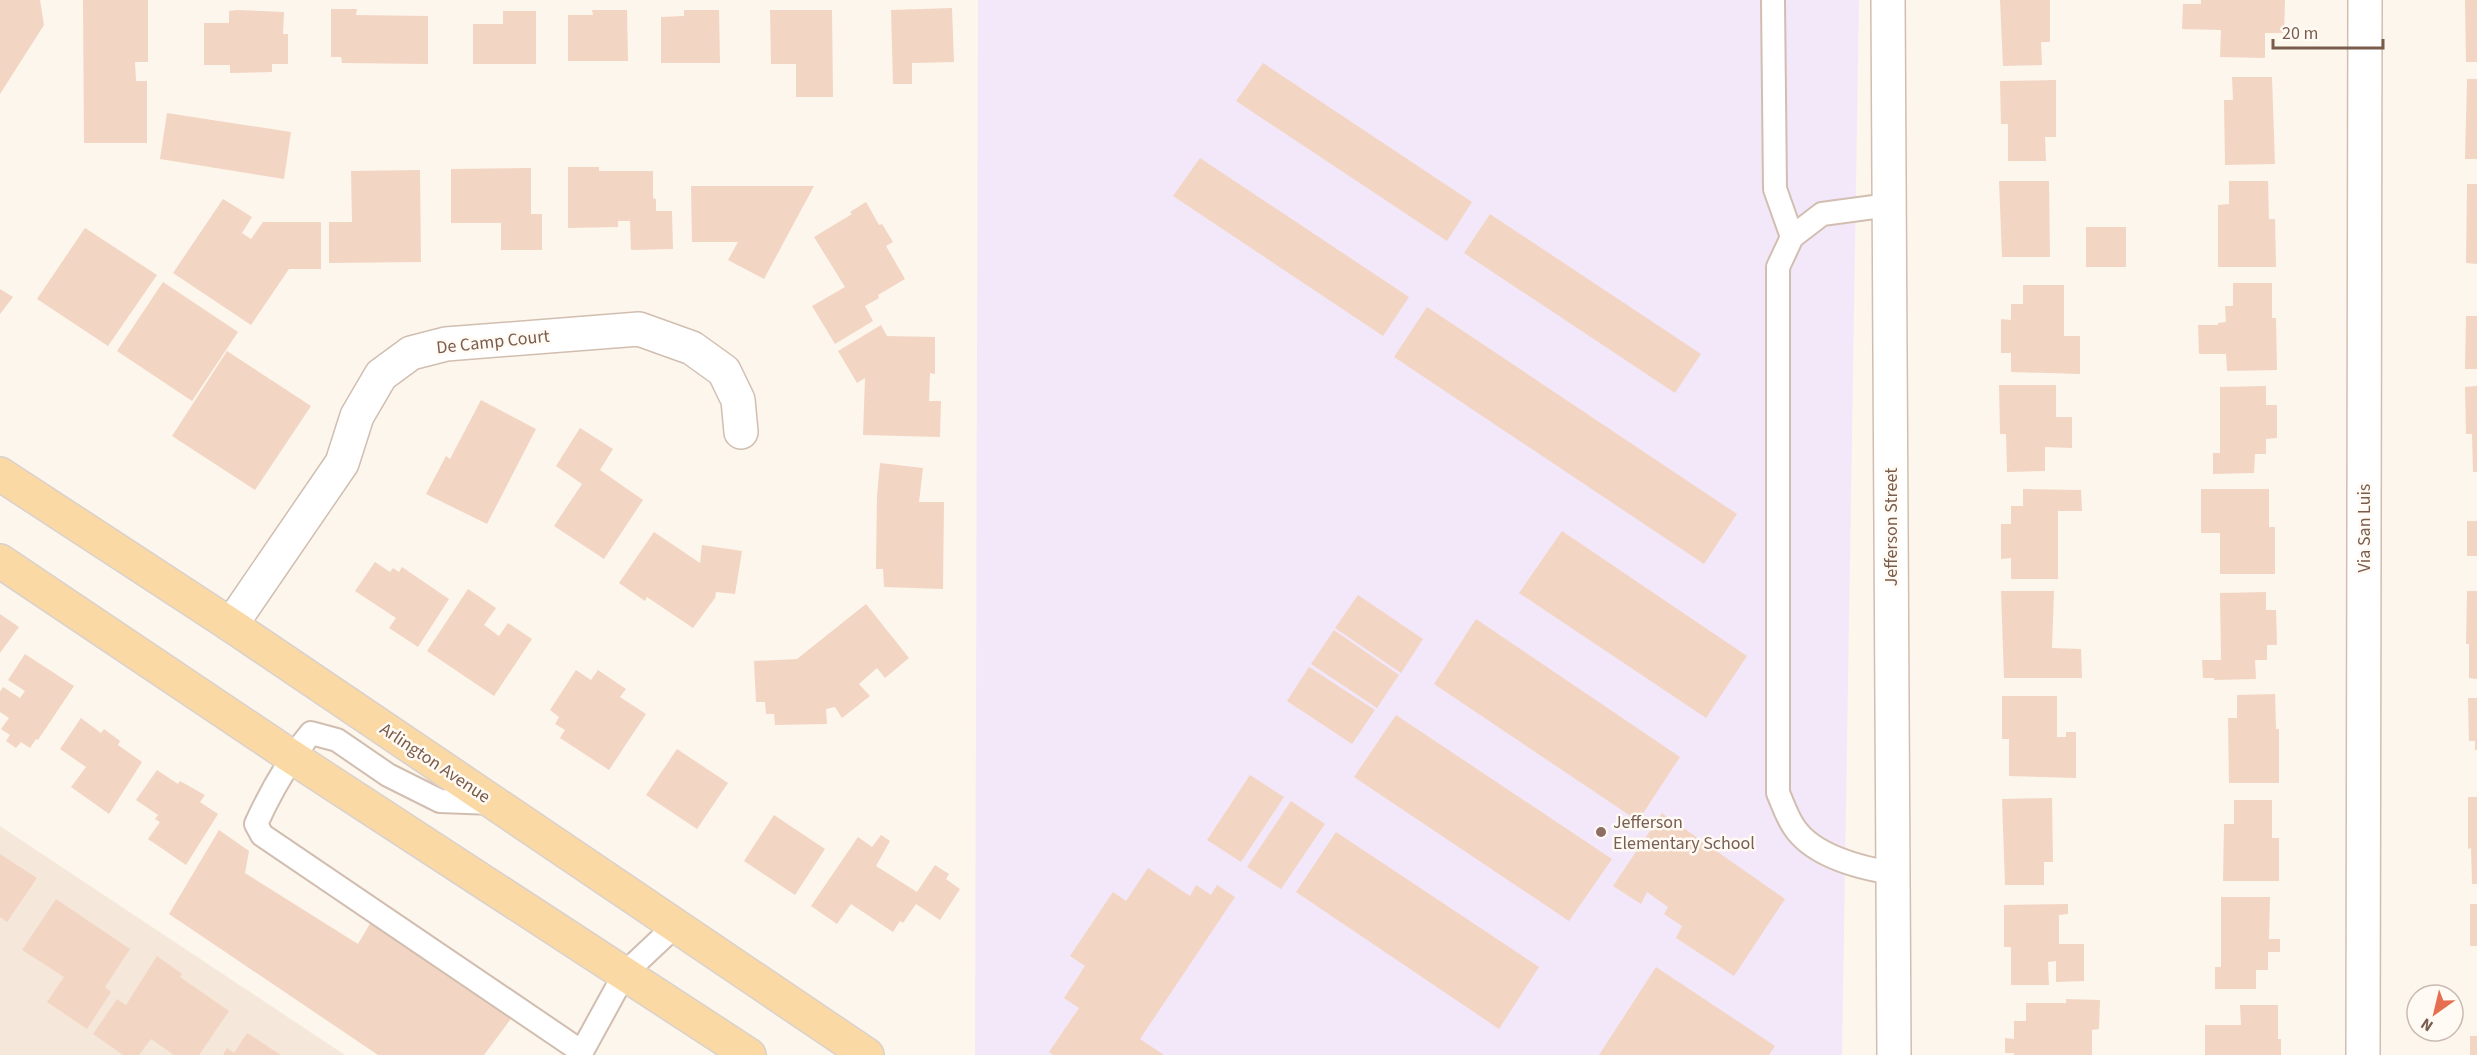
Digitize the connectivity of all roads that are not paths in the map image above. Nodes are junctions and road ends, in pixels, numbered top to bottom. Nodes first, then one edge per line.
1 (1773, 0) edge
2 (1888, 0) edge
3 (2365, 0) edge
4 (1889, 205) junction
5 (1792, 237) junction
6 (741, 432) dead end
7 (0, 474) edge
8 (0, 561) edge
9 (231, 625) junction
10 (292, 757) junction
11 (494, 803) junction
12 (1892, 873) junction
13 (676, 925) junction
14 (625, 973) junction
15 (738, 1052) edge
16 (581, 1053) edge
17 (867, 1055) edge
18 (1894, 1055) edge
19 (2363, 1055) edge

1 - 5 lane
2 - 4 street, Jefferson Street
3 - 19 street, Via San Luis
4 - 5 lane
4 - 12 street, Jefferson Street
5 - 12 lane
6 - 9 street, De Camp Court
7 - 9 main road, Arlington Avenue
8 - 10 main road
9 - 11 main road, Arlington Avenue
10 - 11 lane
10 - 14 main road
10 - 16 lane
11 - 13 main road, Arlington Avenue
12 - 18 street, Jefferson Street
13 - 14 lane
13 - 17 main road, Arlington Avenue
14 - 15 main road
14 - 16 lane

